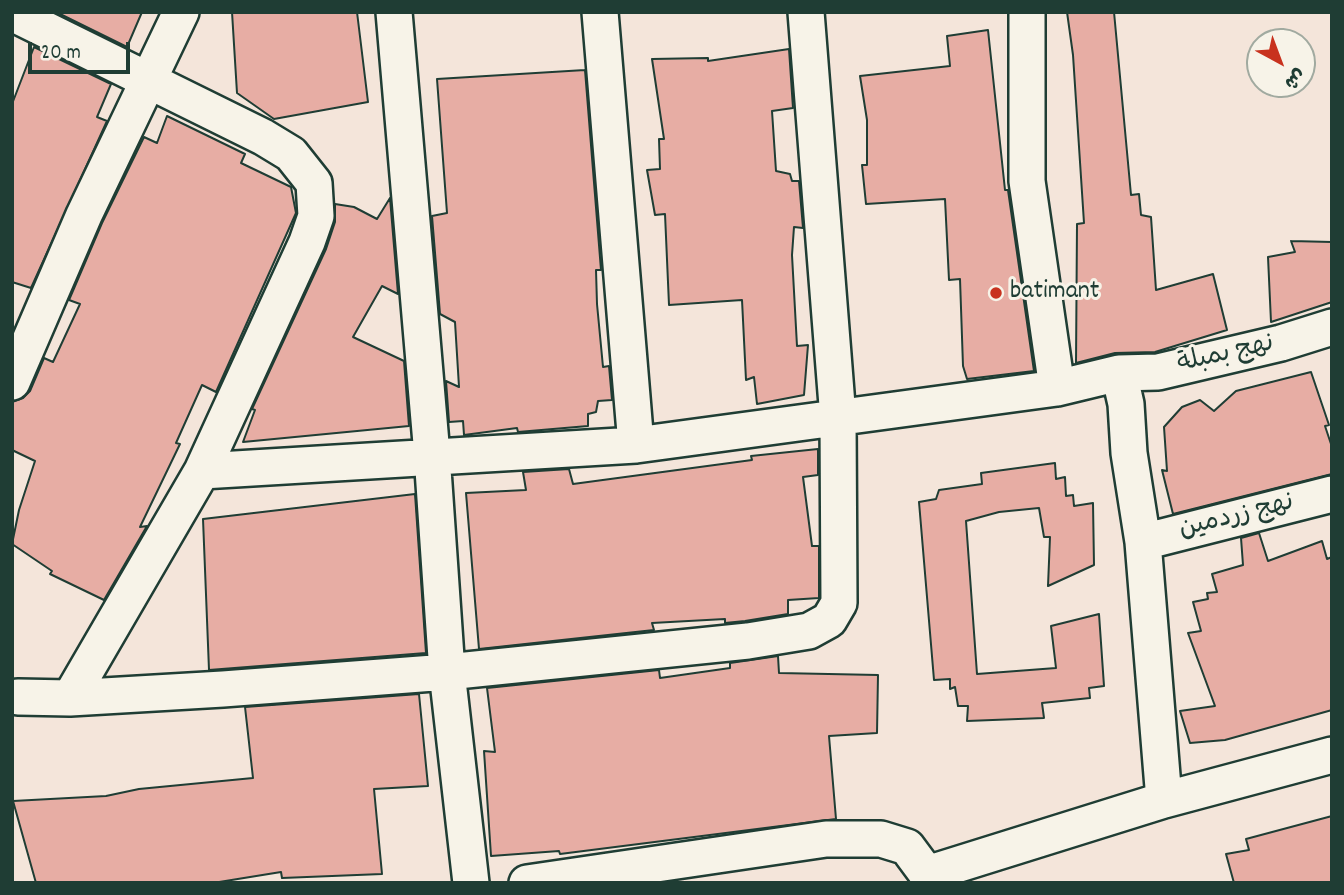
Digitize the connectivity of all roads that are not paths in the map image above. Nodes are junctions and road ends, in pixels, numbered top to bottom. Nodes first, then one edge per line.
1 (181, 12) edge
2 (394, 12) edge
3 (600, 12) edge
4 (806, 12) edge
5 (1027, 12) edge
6 (12, 13) edge
7 (150, 79) junction
8 (1332, 327) edge
9 (1119, 373) junction
10 (12, 382) edge
11 (1057, 388) junction
12 (838, 418) junction
13 (636, 445) junction
14 (432, 455) junction
15 (202, 471) junction
16 (1332, 494) edge
17 (1143, 542) junction
18 (447, 672) junction
19 (14, 695) edge
20 (70, 698) junction
21 (1332, 755) edge
22 (1164, 800) junction
23 (927, 878) edge
24 (471, 883) edge
25 (527, 883) edge

1 - 7 street
2 - 14 street
3 - 13 street
4 - 12 street
5 - 11 street
6 - 7 street
7 - 10 street
7 - 15 street
8 - 9 street, نهج بمبلة
9 - 11 street, نهج بمبلة
9 - 17 street
11 - 12 street, نهج بمبلة
12 - 13 street, نهج بمبلة
12 - 18 street
13 - 14 street, نهج بمبلة
14 - 15 street, نهج بمبلة
14 - 18 street
15 - 20 street
16 - 17 street, نهج زردمين
17 - 22 street
18 - 20 street
18 - 24 street
19 - 20 street
21 - 22 street
22 - 23 street
23 - 25 street

